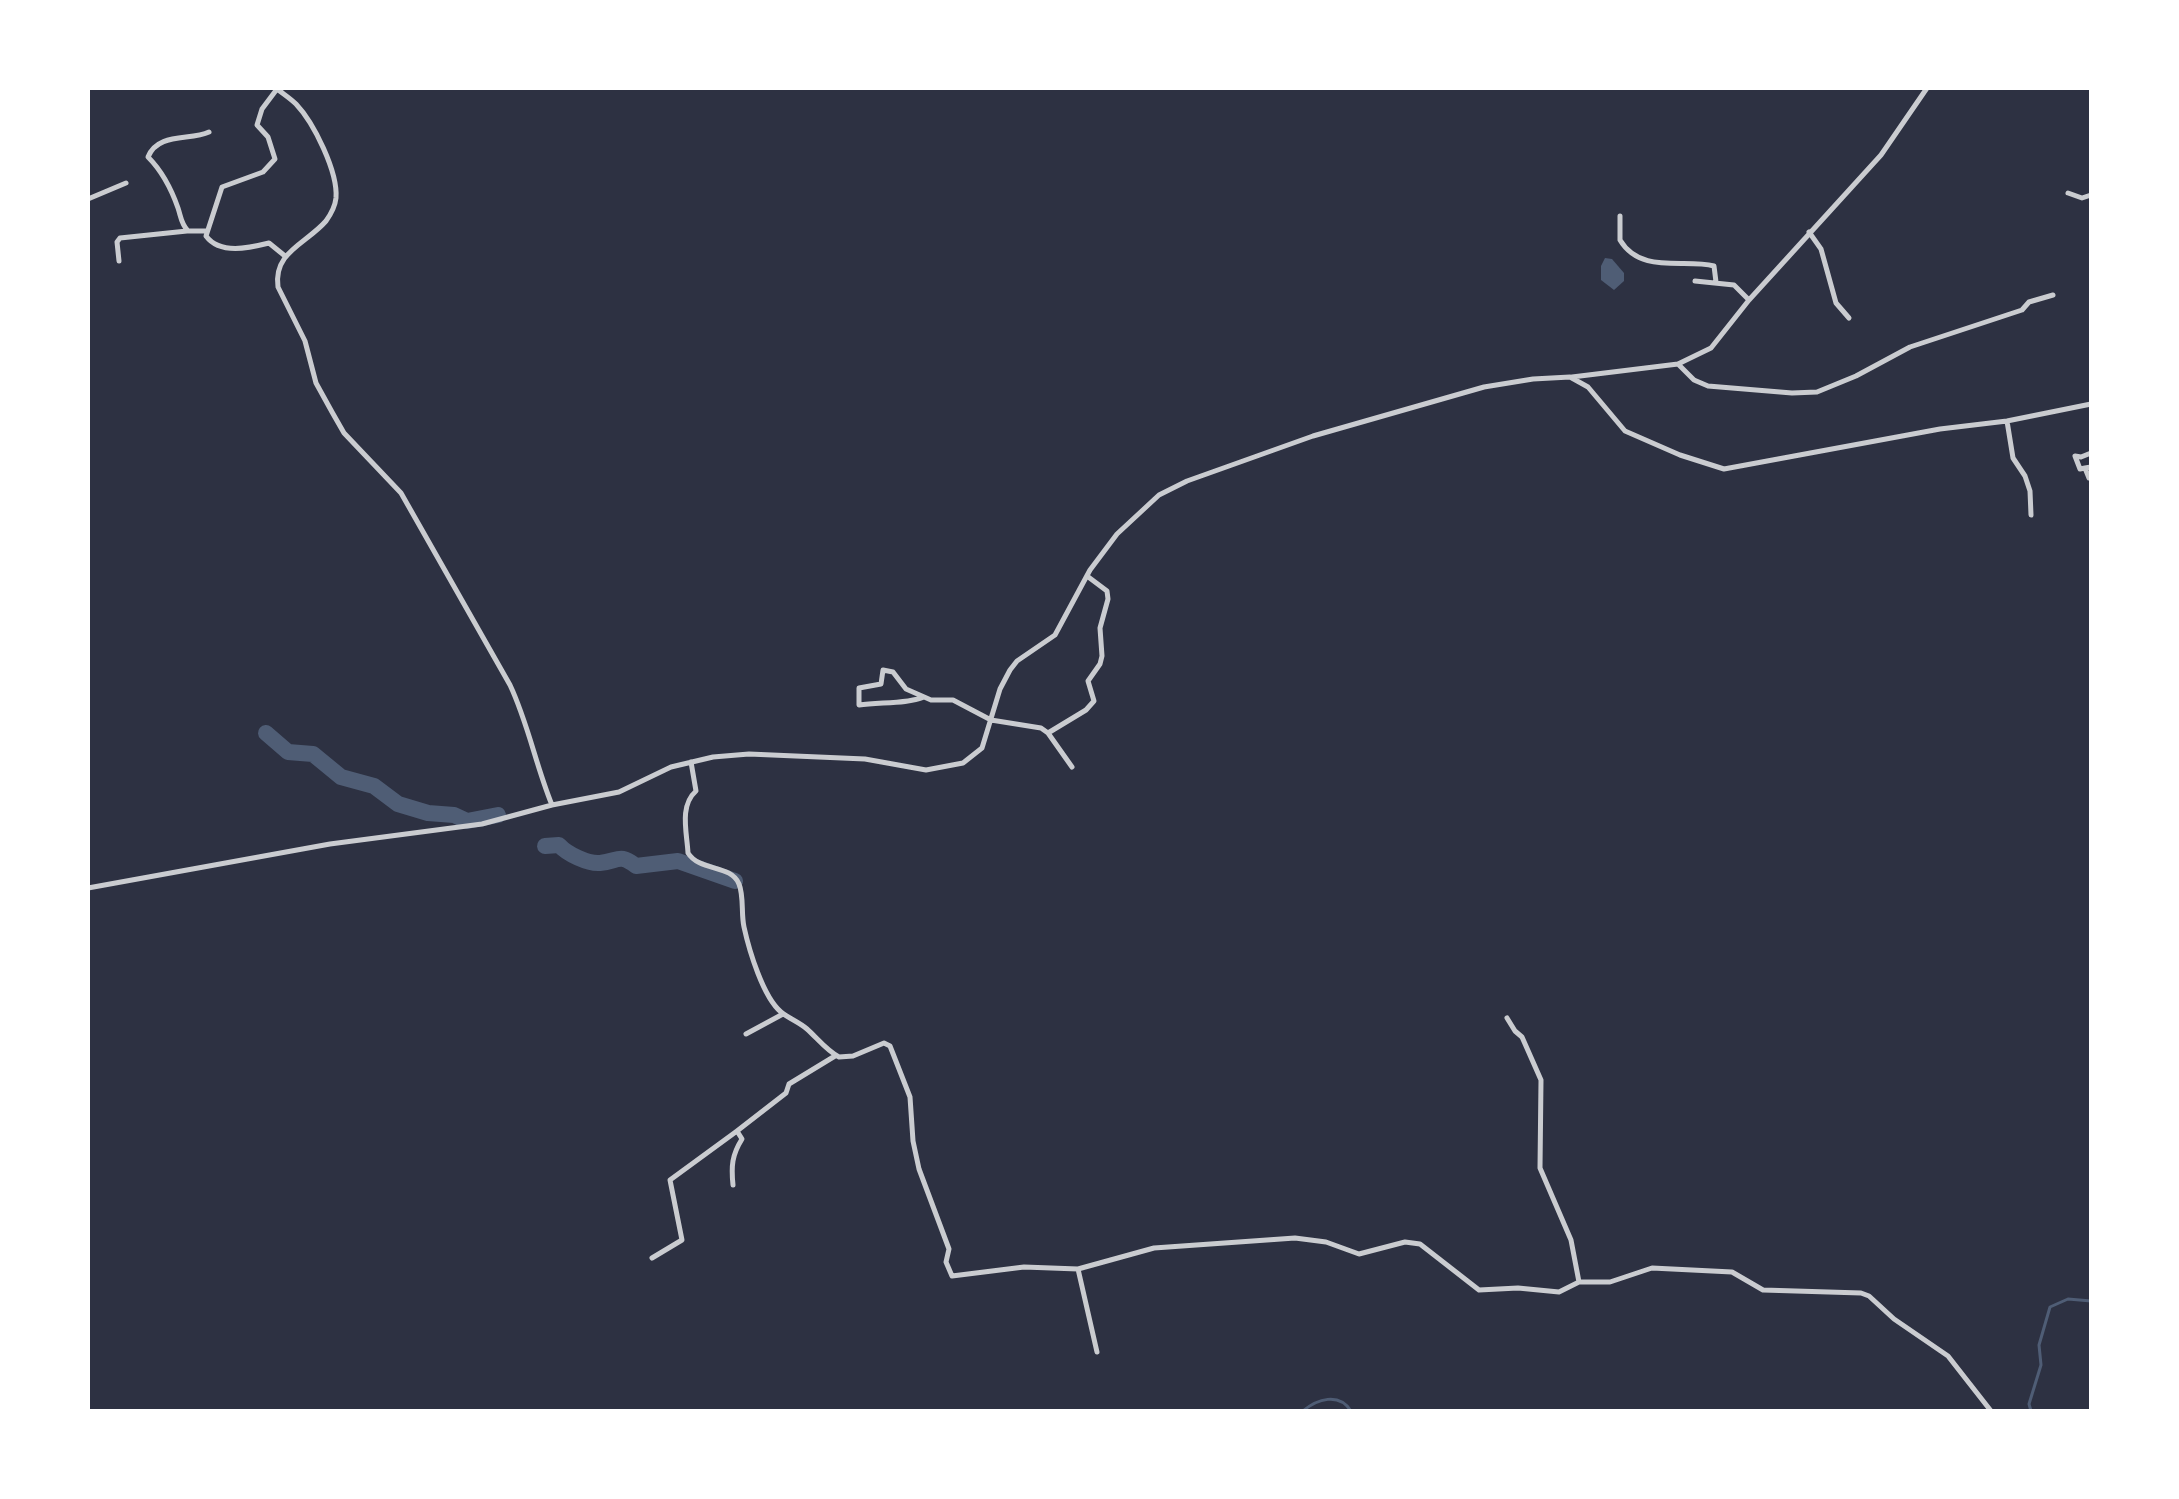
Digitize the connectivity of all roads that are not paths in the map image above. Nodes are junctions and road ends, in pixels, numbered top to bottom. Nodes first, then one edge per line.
1 (1927, 88) edge
2 (277, 89) edge
3 (209, 132) dead end
4 (126, 183) dead end
5 (2068, 193) dead end
6 (2091, 195) edge
7 (88, 199) edge
8 (1620, 216) dead end
9 (188, 231) junction
10 (206, 231) junction
11 (1809, 232) junction
12 (285, 256) junction
13 (119, 261) dead end
14 (1695, 281) dead end
15 (1716, 282) junction
16 (2053, 295) dead end
17 (1749, 300) junction
18 (1849, 318) dead end
19 (1678, 364) junction
20 (1570, 377) junction
21 (2091, 404) edge
22 (2007, 421) junction
23 (2091, 453) edge
24 (2088, 468) edge
25 (2089, 478) edge
26 (2031, 515) dead end
27 (1086, 576) junction
28 (924, 697) junction
29 (991, 720) junction
30 (1048, 733) junction
31 (691, 762) junction
32 (1072, 767) dead end
33 (552, 805) junction
34 (88, 888) edge
35 (783, 1014) junction
36 (1507, 1018) dead end
37 (746, 1034) dead end
38 (835, 1056) junction
39 (737, 1131) junction
40 (733, 1185) dead end
41 (652, 1258) dead end
42 (1078, 1269) junction
43 (1579, 1282) junction
44 (1097, 1352) dead end
45 (1991, 1411) edge

1 - 11 street
2 - 10 street
2 - 12 street
3 - 9 street
4 - 7 street
5 - 6 street
8 - 15 street
9 - 10 street
9 - 13 street
10 - 12 street
11 - 17 street
11 - 18 street
12 - 33 street
14 - 15 street
15 - 17 street
16 - 19 street
17 - 19 street
19 - 20 street
20 - 22 street
20 - 27 street
21 - 22 street
22 - 26 street
23 - 24 street
24 - 25 street
27 - 29 street
27 - 30 street
28 - 28 street
28 - 29 street
29 - 30 street
29 - 31 street
30 - 32 street
31 - 33 street
31 - 35 street
33 - 34 street
35 - 37 street
35 - 38 street
36 - 43 street
38 - 39 street
38 - 42 street
39 - 40 street
39 - 41 street
42 - 43 street
42 - 44 street
43 - 45 street

